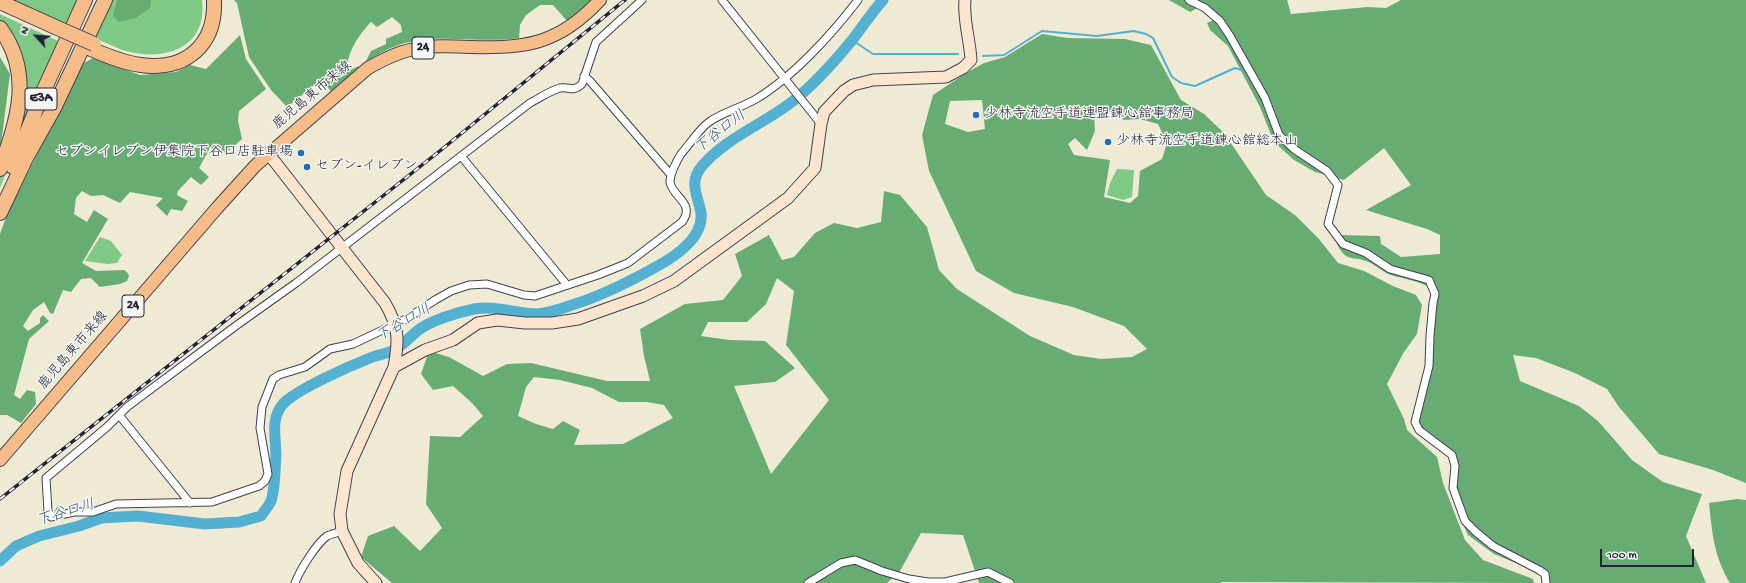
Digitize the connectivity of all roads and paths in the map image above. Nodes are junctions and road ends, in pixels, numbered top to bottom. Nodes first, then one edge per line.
1 (85, 0) edge
2 (105, 0) edge
3 (207, 0) edge
4 (214, 0) edge
5 (600, 0) edge
6 (642, 0) edge
7 (722, 0) edge
8 (858, 0) edge
9 (966, 0) edge
10 (1189, 0) edge
11 (0, 2) edge
12 (0, 8) edge
13 (0, 28) edge
14 (61, 32) junction
15 (92, 47) junction
16 (584, 76) junction
17 (784, 78) junction
18 (821, 124) junction
19 (268, 153) junction
20 (461, 156) junction
21 (0, 169) edge
22 (671, 175) junction
23 (0, 199) edge
24 (0, 213) edge
25 (343, 247) junction
26 (567, 285) junction
27 (396, 323) junction
28 (394, 367) junction
29 (119, 415) junction
30 (0, 460) edge
31 (190, 503) junction
32 (342, 531) junction
33 (296, 583) edge
34 (376, 583) edge
35 (808, 583) edge
36 (1010, 583) edge
37 (1546, 583) edge

1 - 23 highway, E3A
2 - 24 highway
3 - 15 highway
4 - 15 highway
5 - 19 main road, 鹿児島東市来線 / 24
6 - 16 street
7 - 17 street
8 - 17 street
9 - 18 street
10 - 37 street
11 - 14 highway
12 - 14 highway
13 - 21 highway
14 - 15 highway, bridge
16 - 20 street
16 - 22 street
17 - 18 street
17 - 22 street
18 - 28 street
19 - 25 street
19 - 30 main road, 鹿児島東市来線 / 24
20 - 25 street
20 - 26 street
22 - 26 street
25 - 27 street
25 - 29 street
26 - 27 street
27 - 28 street
27 - 31 street
28 - 32 street
29 - 31 street
29 - 31 street
32 - 33 street
32 - 34 street
35 - 36 street

